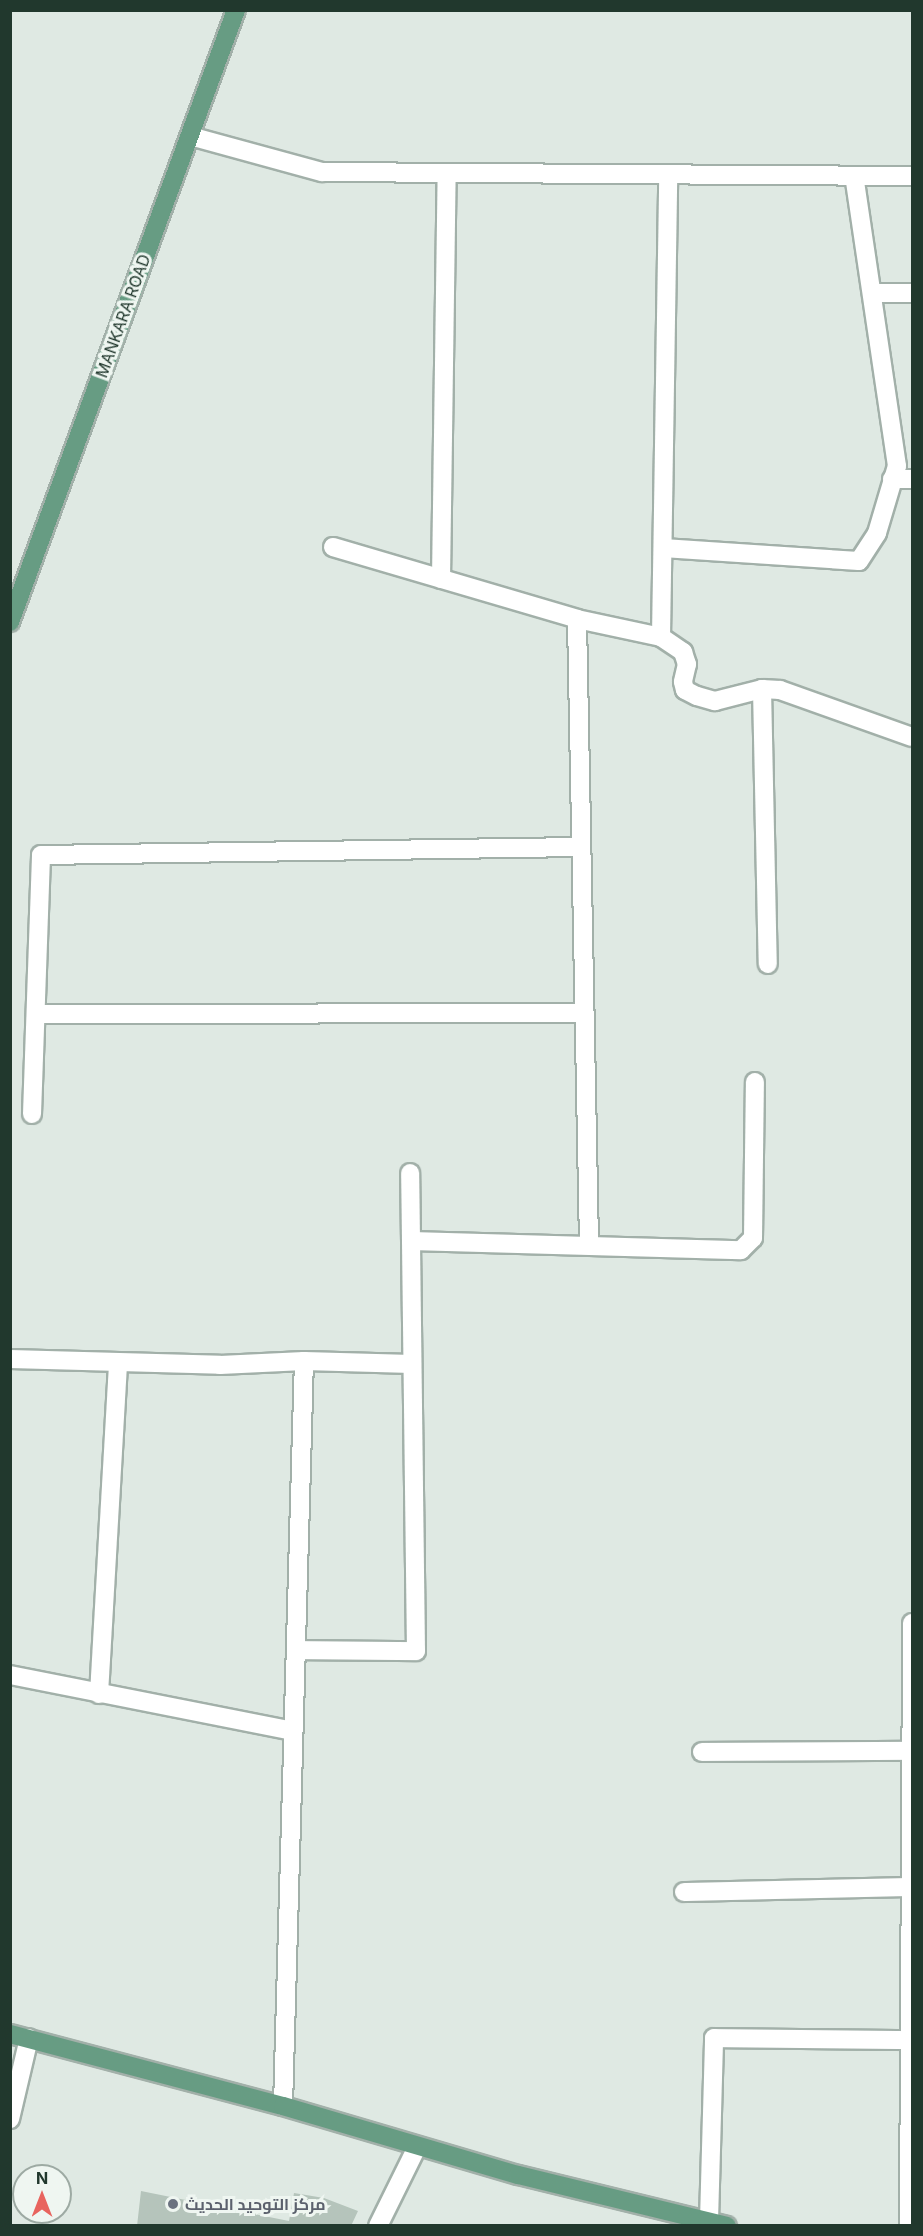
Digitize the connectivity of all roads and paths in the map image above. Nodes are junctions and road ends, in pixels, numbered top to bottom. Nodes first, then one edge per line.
1 (236, 10) edge
2 (190, 136) junction
3 (447, 174) junction
4 (854, 176) junction
5 (912, 176) edge
6 (668, 177) junction
7 (912, 292) edge
8 (872, 293) junction
9 (892, 479) junction
10 (912, 479) edge
11 (333, 547) dead end
12 (663, 548) junction
13 (441, 579) junction
14 (577, 619) junction
15 (10, 622) edge
16 (661, 637) junction
17 (762, 689) junction
18 (912, 737) edge
19 (581, 847) junction
20 (768, 964) dead end
21 (585, 1013) junction
22 (36, 1014) junction
23 (755, 1082) dead end
24 (32, 1114) dead end
25 (410, 1173) dead end
26 (411, 1241) junction
27 (589, 1245) junction
28 (10, 1359) edge
29 (304, 1361) junction
30 (118, 1364) junction
31 (412, 1364) junction
32 (912, 1623) edge
33 (296, 1650) junction
34 (912, 1664) edge
35 (10, 1676) edge
36 (99, 1694) junction
37 (293, 1731) junction
38 (912, 1751) edge
39 (702, 1752) dead end
40 (911, 1887) junction
41 (684, 1892) dead end
42 (10, 2034) edge
43 (29, 2038) junction
44 (910, 2040) edge
45 (283, 2106) junction
46 (10, 2119) edge
47 (417, 2147) junction
48 (718, 2223) edge
49 (378, 2226) edge
50 (909, 2226) edge

1 - 2 main road, MANKARA ROAD
2 - 3 street
2 - 15 main road, MANKARA ROAD
3 - 6 street
3 - 13 street
4 - 5 street
4 - 6 street
4 - 8 street
6 - 12 street
7 - 8 street
8 - 9 street
9 - 10 street
9 - 12 street
11 - 13 street
12 - 16 street
13 - 14 street
14 - 16 street
14 - 19 street
16 - 17 street
17 - 18 street
17 - 20 street
19 - 21 street
19 - 22 street
21 - 22 street
21 - 27 street
22 - 24 street
23 - 27 street
25 - 26 street
26 - 27 street
26 - 31 street
28 - 30 street
29 - 30 street
29 - 31 street
29 - 33 street
30 - 36 street
31 - 33 street
32 - 34 street
33 - 37 street
34 - 38 street
35 - 36 street
36 - 37 street
37 - 45 street
38 - 39 street
38 - 40 street
40 - 41 street
40 - 44 street
42 - 43 main road
43 - 45 main road
43 - 46 street
44 - 48 street
44 - 50 street
45 - 47 main road
47 - 48 main road
47 - 49 street

